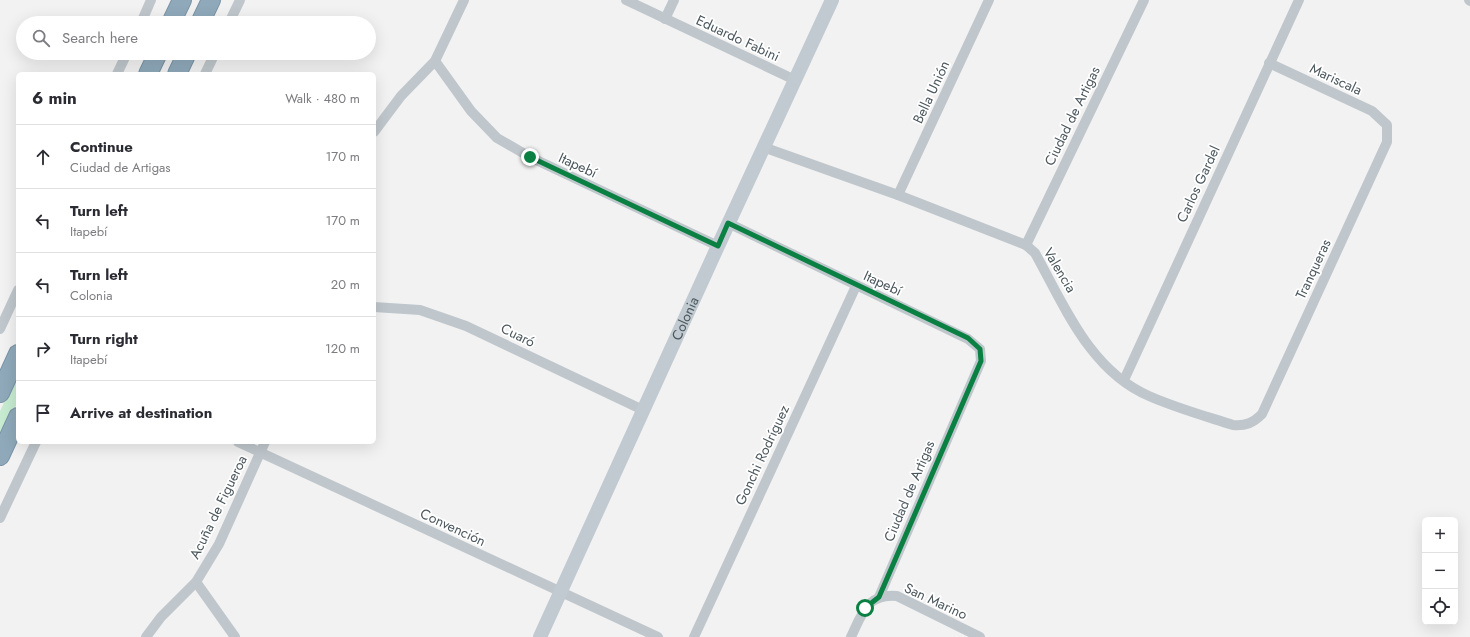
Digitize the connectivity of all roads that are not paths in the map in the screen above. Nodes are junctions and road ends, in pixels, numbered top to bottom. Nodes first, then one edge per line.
1 (152, 0) edge
2 (182, 0) edge
3 (211, 0) edge
4 (240, 0) edge
5 (464, 0) edge
6 (626, 0) edge
7 (674, 0) edge
8 (832, 0) edge
9 (989, 0) edge
10 (1144, 0) edge
11 (1299, 0) edge
12 (144, 16) edge
13 (175, 16) edge
14 (203, 16) edge
15 (232, 16) edge
16 (665, 19) junction
17 (124, 60) edge
18 (155, 60) edge
19 (184, 60) edge
20 (212, 60) edge
21 (435, 60) junction
22 (1269, 63) junction
23 (119, 72) edge
24 (149, 72) edge
25 (178, 72) edge
26 (206, 72) edge
27 (795, 80) junction
28 (1387, 125) joint
29 (376, 129) edge
30 (763, 147) junction
31 (898, 195) junction
32 (728, 223) junction
33 (1026, 245) junction
34 (718, 246) junction
35 (856, 286) junction
36 (16, 294) edge
37 (376, 307) edge
38 (0, 328) edge
39 (980, 349) joint
40 (16, 358) edge
41 (1124, 380) junction
42 (0, 393) edge
43 (643, 410) junction
44 (16, 421) edge
45 (1255, 421) joint
46 (35, 444) edge
47 (242, 444) edge
48 (264, 444) edge
49 (260, 452) junction
50 (0, 456) edge
51 (0, 518) edge
52 (196, 582) junction
53 (560, 593) junction
54 (879, 597) junction
55 (146, 637) edge
56 (235, 637) edge
57 (540, 637) edge
58 (658, 637) edge
59 (694, 637) edge
60 (851, 637) edge
61 (980, 637) edge

1 - 12 street
2 - 13 highway
3 - 14 highway
4 - 15 street
5 - 21 street
6 - 16 street, Eduardo Fabini
7 - 16 street
8 - 27 street, Colonia
9 - 31 street, Bella Unión
10 - 33 street, Ciudad de Artigas
11 - 22 street, Carlos Gardel
16 - 27 street, Eduardo Fabini
17 - 23 street
18 - 24 highway
19 - 25 highway
20 - 26 street
21 - 29 street
21 - 34 street, Itapebí
22 - 28 street, Mariscala
22 - 41 street, Carlos Gardel
27 - 30 street, Colonia
28 - 45 street, Tranqueras
30 - 31 street, Valencia
30 - 32 street, Colonia
31 - 33 street, Valencia
32 - 34 street, Colonia
32 - 35 street, Itapebí
33 - 41 street, Valencia
34 - 43 street, Colonia
35 - 39 street, Itapebí
35 - 59 street, Gonchi Rodríguez
36 - 38 street
37 - 43 street, Cuaró
39 - 54 street, Ciudad de Artigas
40 - 42 highway
41 - 45 street, Valencia
43 - 53 street, Colonia
44 - 50 highway
46 - 51 street
47 - 49 street, Convención
48 - 49 street, Acuña de Figueroa
49 - 52 street, Acuña de Figueroa
49 - 53 street, Convención
52 - 55 street, Acuña de Figueroa
52 - 56 street
53 - 57 street, Colonia
53 - 58 street, Convención
54 - 60 street, Ciudad de Artigas
54 - 61 street, San Marino

